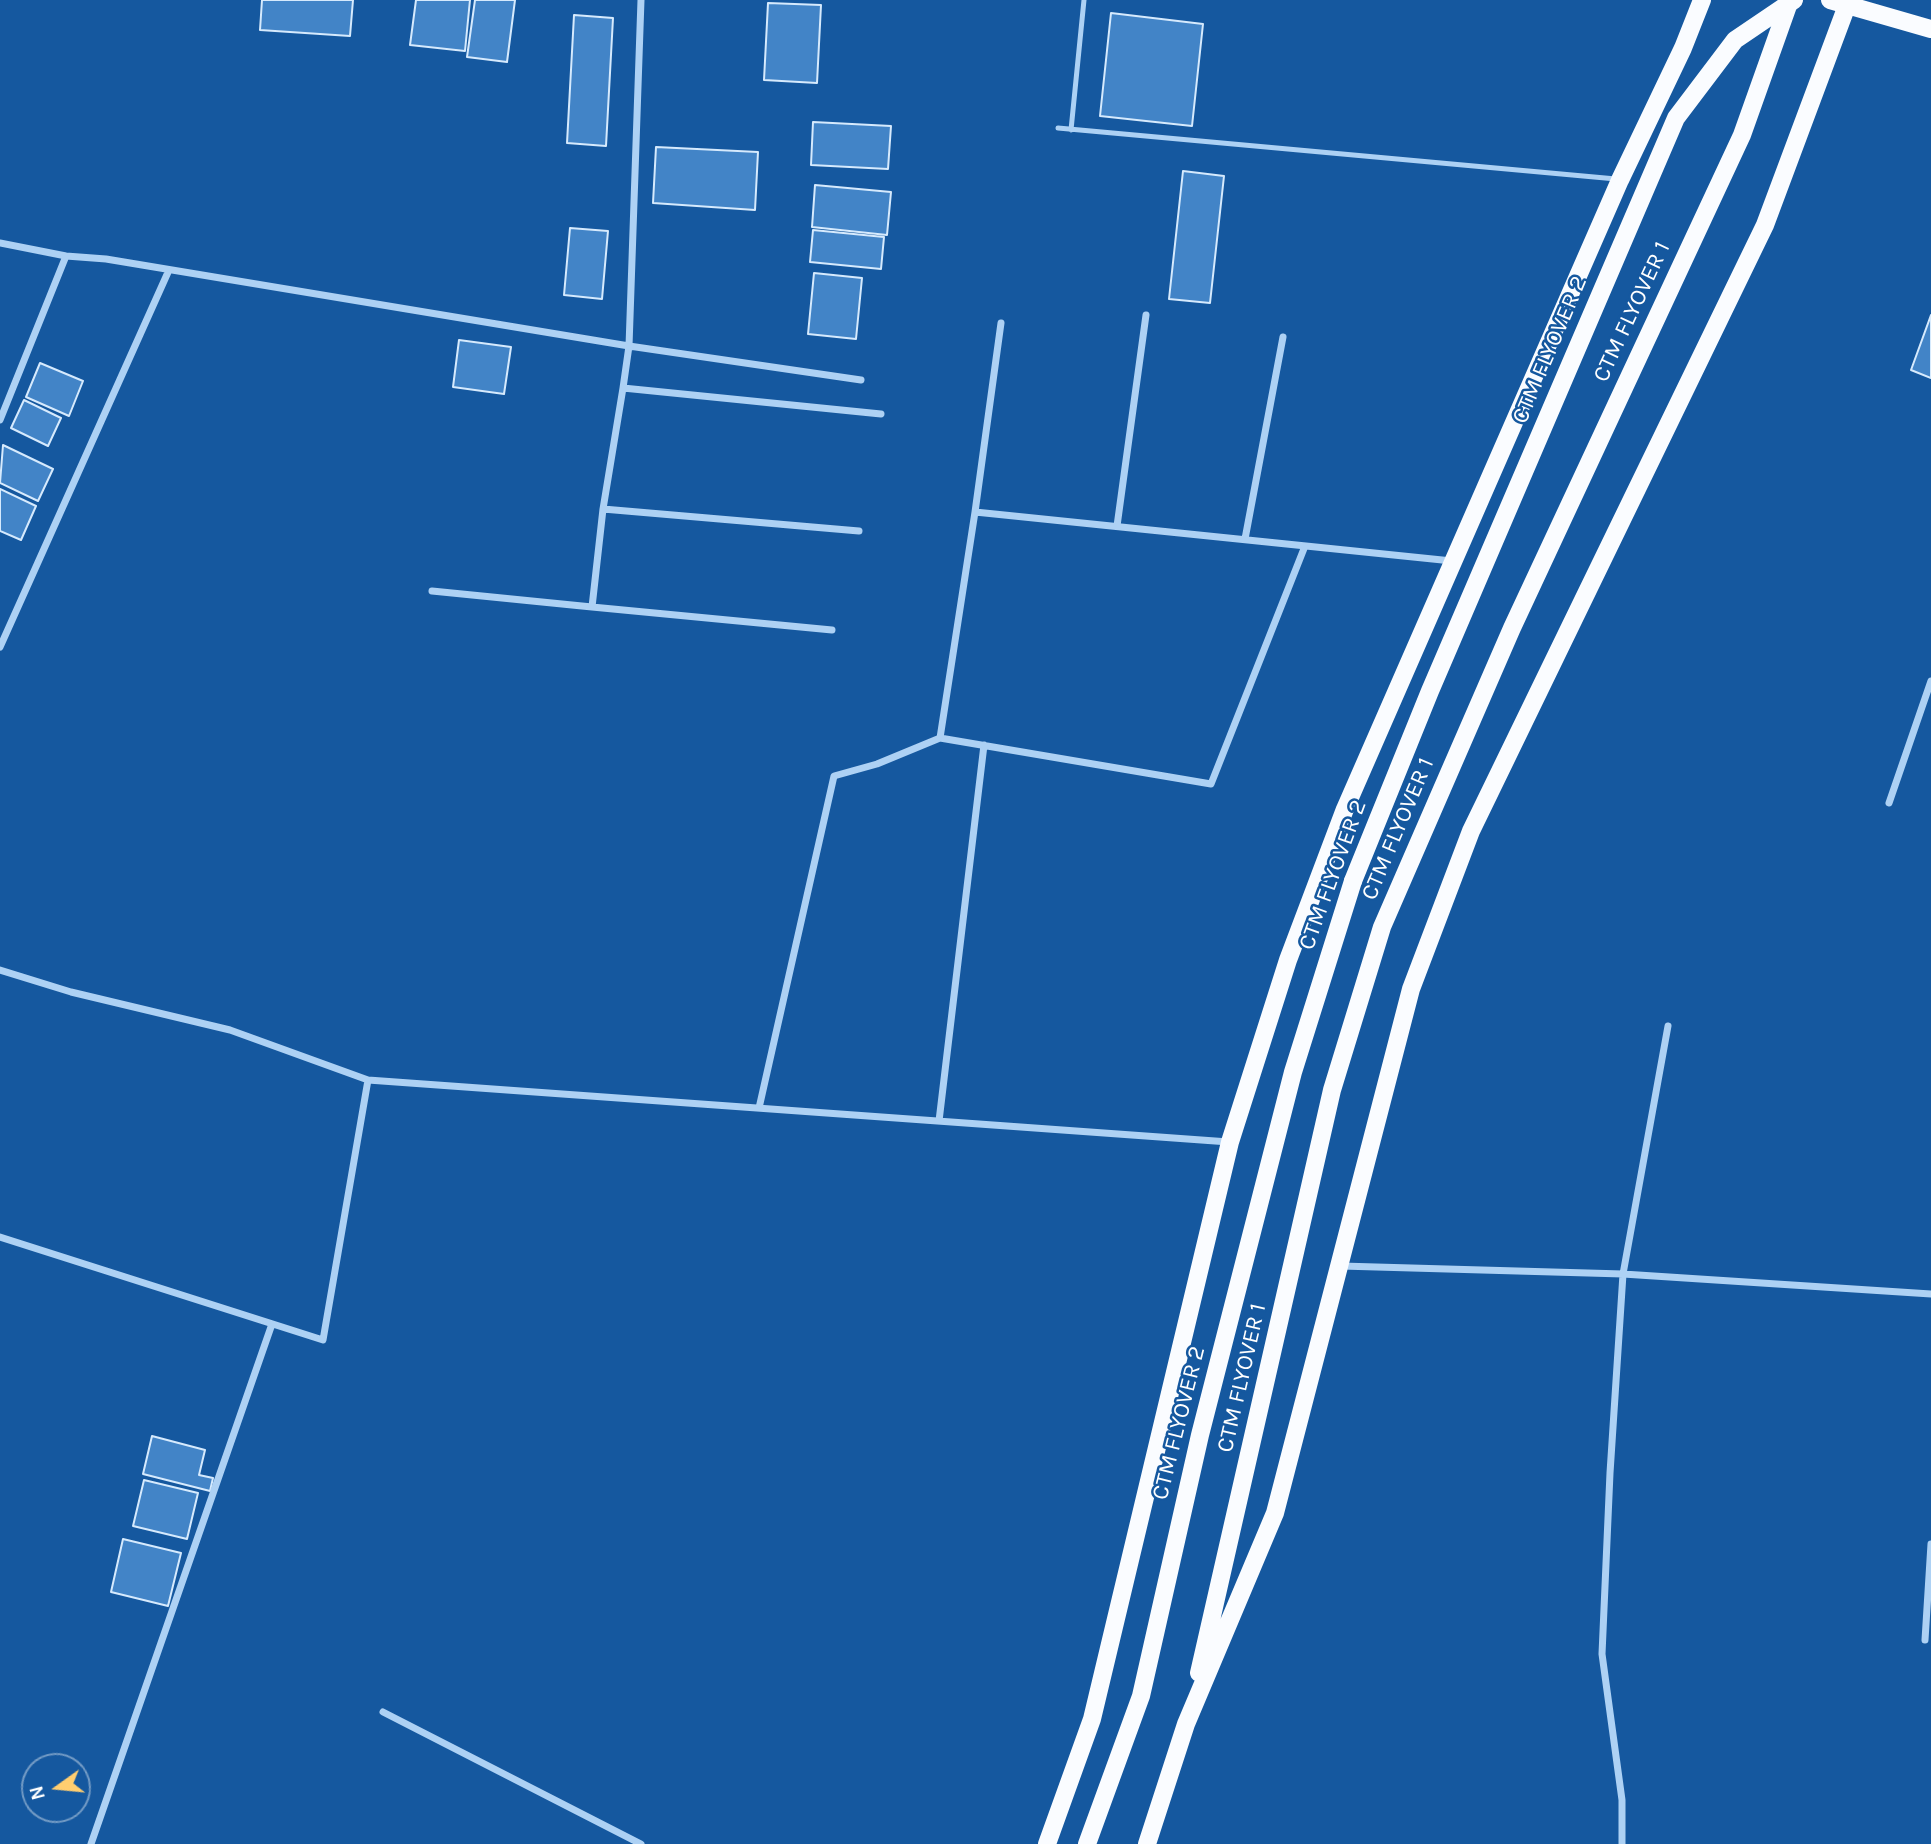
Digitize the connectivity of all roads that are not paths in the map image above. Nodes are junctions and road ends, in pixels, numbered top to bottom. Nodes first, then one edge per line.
1 (641, 0) edge
2 (1084, 0) edge
3 (1702, 0) edge
4 (1792, 0) edge
5 (1842, 1) edge
6 (1931, 29) edge
7 (1058, 128) dead end
8 (1071, 130) junction
9 (1619, 180) junction
10 (0, 243) edge
11 (66, 256) junction
12 (169, 270) junction
13 (1146, 315) dead end
14 (1001, 323) dead end
15 (1283, 337) dead end
16 (629, 346) junction
17 (861, 380) dead end
18 (623, 388) junction
19 (881, 414) dead end
20 (0, 420) edge
21 (603, 509) junction
22 (975, 512) junction
23 (1117, 526) junction
24 (859, 531) dead end
25 (1245, 539) junction
26 (1305, 546) junction
27 (1453, 561) junction
28 (432, 591) dead end
29 (592, 607) junction
30 (832, 629) dead end
31 (0, 647) edge
32 (1931, 681) edge
33 (940, 738) junction
34 (984, 745) junction
35 (1889, 803) dead end
36 (0, 970) edge
37 (1668, 1026) dead end
38 (368, 1080) junction
39 (758, 1108) junction
40 (939, 1121) junction
41 (1230, 1142) junction
42 (0, 1237) edge
43 (1340, 1266) junction
44 (1622, 1274) junction
45 (1931, 1294) edge
46 (272, 1324) junction
47 (1931, 1544) edge
48 (1925, 1640) dead end
49 (383, 1712) dead end
50 (1186, 1724) junction
51 (91, 1844) edge
52 (641, 1844) edge
53 (1047, 1844) edge
54 (1087, 1844) edge
55 (1147, 1844) edge
56 (1622, 1844) edge

1 - 16 street
2 - 8 lane
3 - 9 main road
4 - 50 main road, CTM FLYOVER 1
4 - 54 main road, CTM FLYOVER 2, bridge
5 - 6 main road
5 - 43 main road
7 - 8 lane
8 - 9 lane
9 - 27 main road
10 - 11 street
11 - 12 street
11 - 20 street
12 - 16 street
12 - 31 street
13 - 23 street
14 - 22 street
15 - 25 street
16 - 17 street
16 - 18 street
18 - 19 street
18 - 21 street
21 - 24 street
21 - 29 street
22 - 23 street
22 - 33 street
23 - 25 street
25 - 26 street
26 - 27 street
26 - 34 street
27 - 41 main road
28 - 29 street
29 - 30 street
32 - 35 street
33 - 34 street
33 - 39 street
34 - 40 street
36 - 38 street
37 - 44 street
38 - 39 street
38 - 46 street
39 - 40 street
40 - 41 street
41 - 53 main road
42 - 46 street
43 - 44 street
43 - 50 main road
44 - 45 street
44 - 56 street
46 - 51 street
47 - 48 street
49 - 52 street
50 - 55 main road

